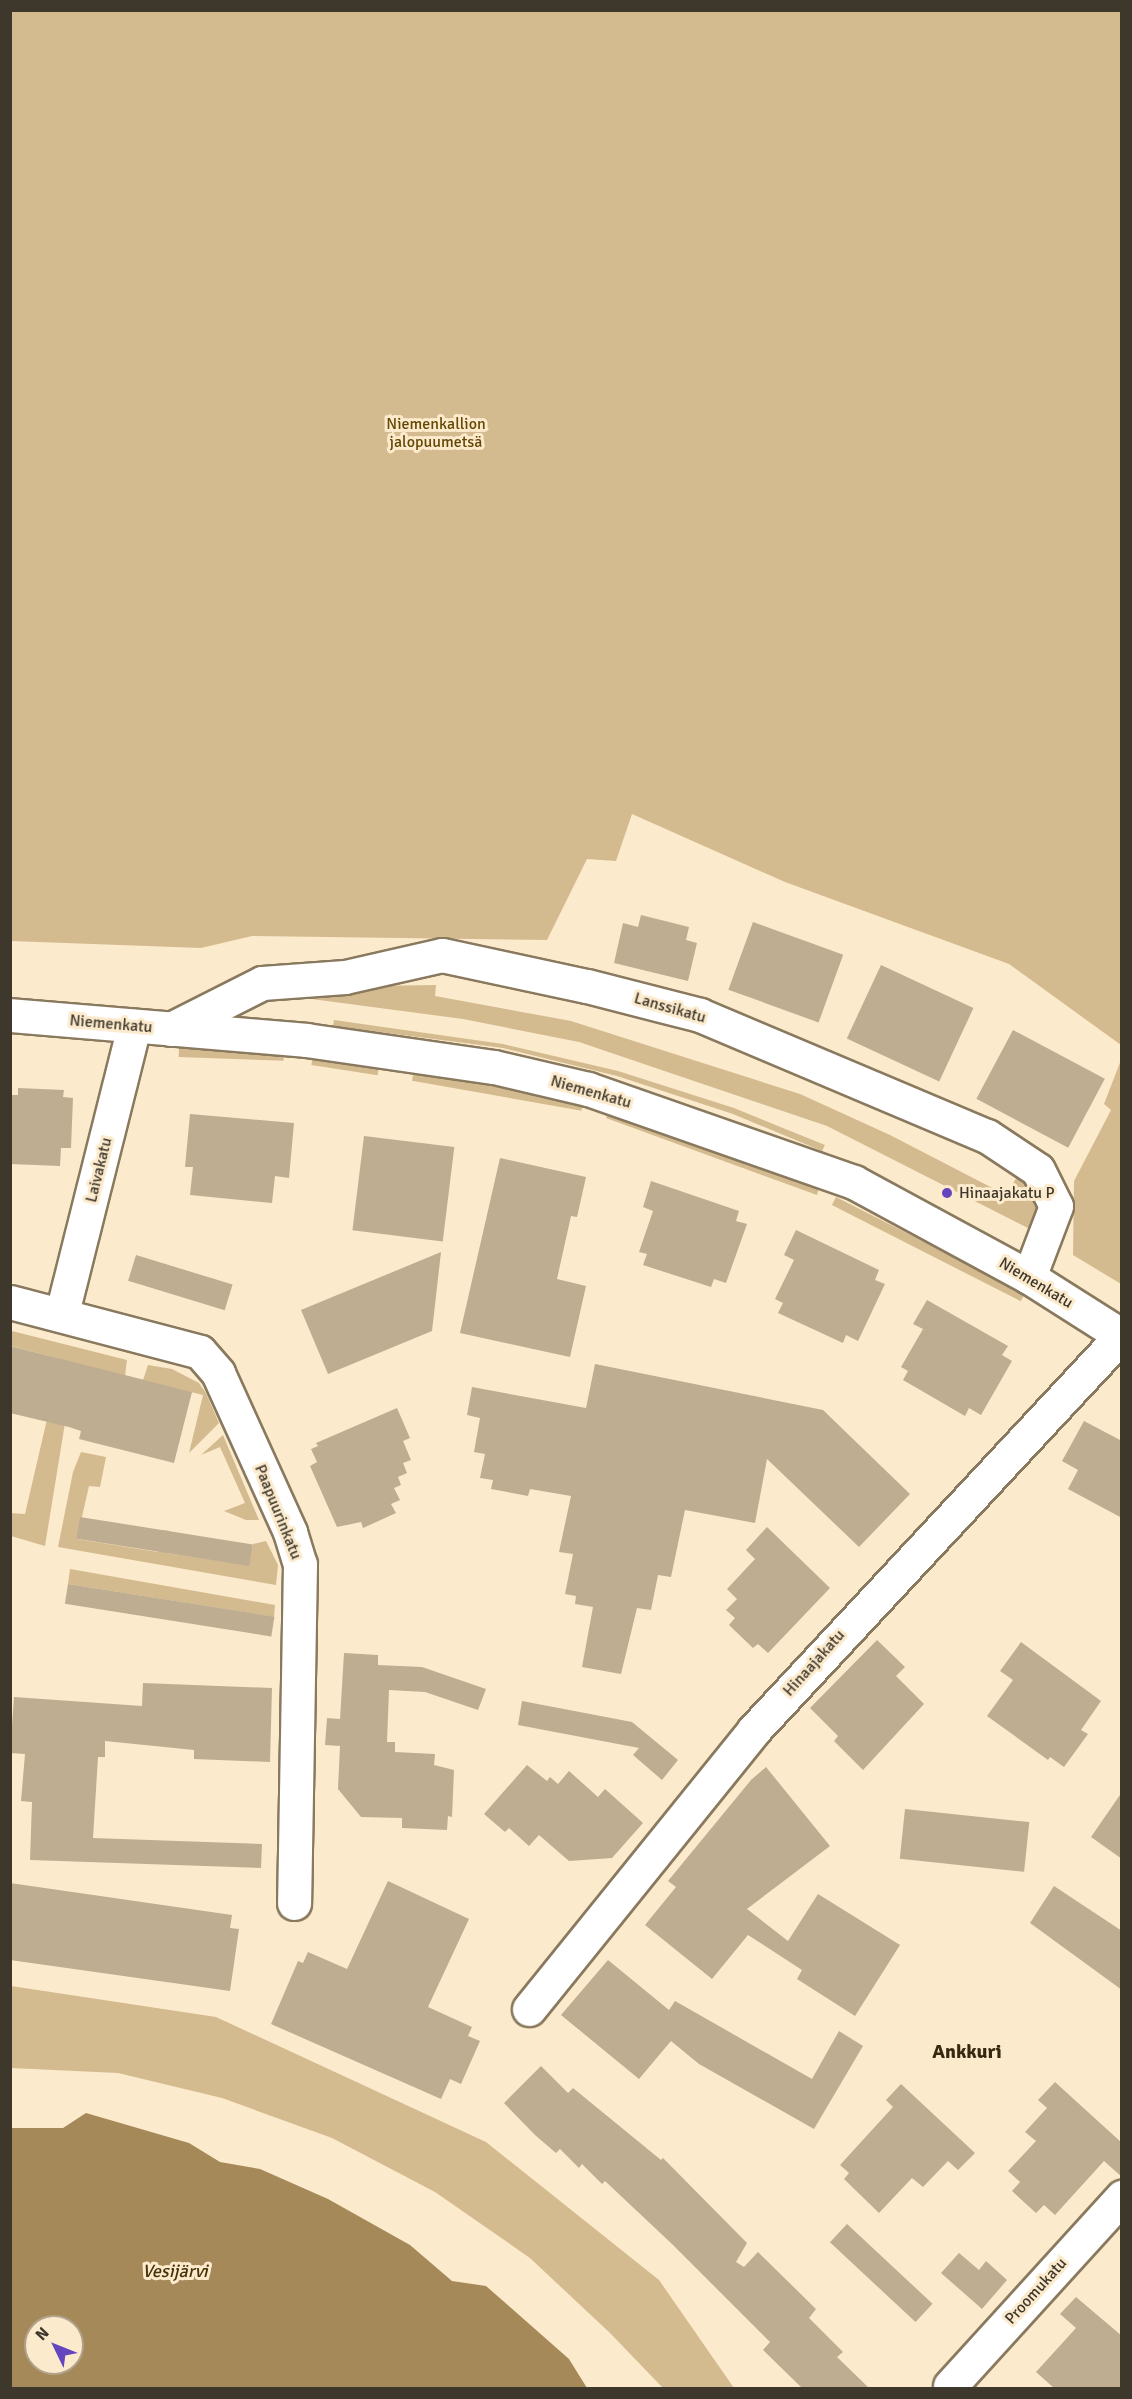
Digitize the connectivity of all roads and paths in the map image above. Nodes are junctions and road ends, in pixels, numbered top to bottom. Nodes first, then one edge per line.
1 (10, 1015) edge
2 (134, 1026) junction
3 (171, 1029) junction
4 (1029, 1277) junction
5 (10, 1302) edge
6 (62, 1313) junction
7 (1121, 1336) edge
8 (294, 1903) dead end
9 (529, 2009) dead end
10 (1122, 2197) edge
11 (950, 2386) dead end

1 - 2 street, Niemenkatu
2 - 3 street, Niemenkatu
2 - 6 street, Laivakatu
3 - 4 street, Niemenkatu
3 - 4 street, Lanssikatu
4 - 7 street, Niemenkatu
5 - 6 street, Paapuurinkatu
6 - 8 street, Paapuurinkatu
7 - 9 street, Hinaajakatu
10 - 11 street, Proomukatu

